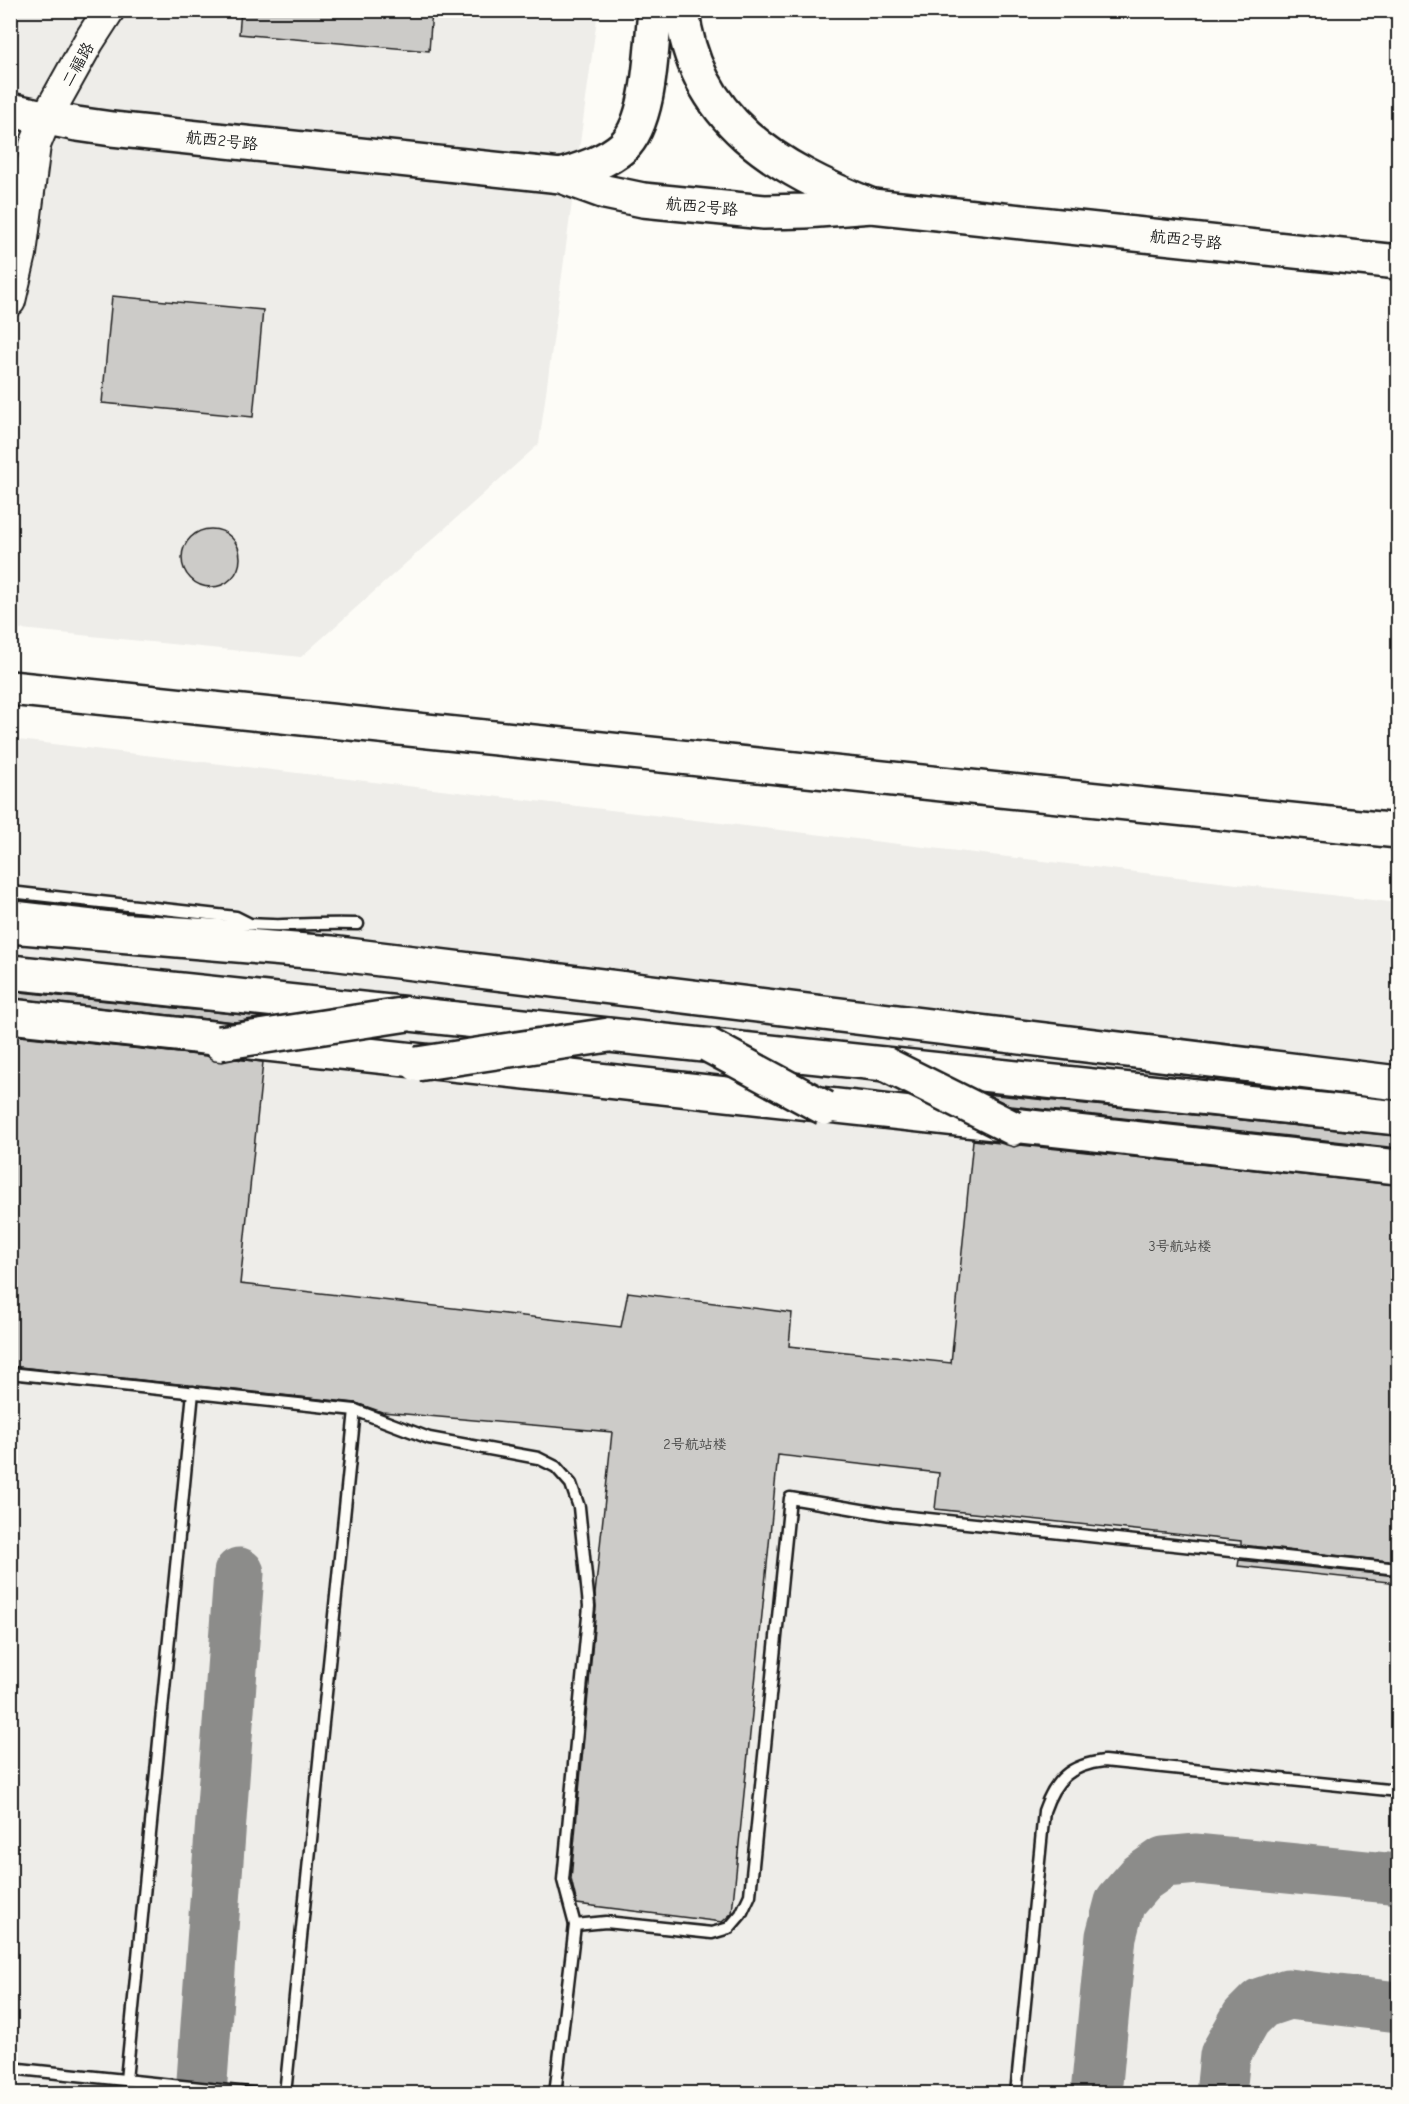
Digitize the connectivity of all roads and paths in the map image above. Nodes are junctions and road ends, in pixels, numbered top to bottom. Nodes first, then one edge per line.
1 (109, 10) edge
2 (655, 10) edge
3 (682, 10) edge
4 (10, 110) edge
5 (46, 118) junction
6 (561, 176) junction
7 (872, 206) junction
8 (1398, 262) edge
9 (10, 301) edge
10 (10, 688) edge
11 (1398, 831) edge
12 (10, 892) edge
13 (10, 906) edge
14 (248, 923) junction
15 (358, 924) dead end
16 (10, 926) edge
17 (10, 972) edge
18 (408, 1014) junction
19 (10, 1016) edge
20 (10, 1022) edge
21 (609, 1035) junction
22 (220, 1043) junction
23 (708, 1045) junction
24 (417, 1064) junction
25 (885, 1064) junction
26 (1398, 1083) edge
27 (825, 1108) junction
28 (1398, 1118) edge
29 (1013, 1128) junction
30 (1398, 1168) edge
31 (10, 1373) edge
32 (193, 1392) junction
33 (355, 1410) junction
34 (1398, 1569) edge
35 (1398, 1791) edge
36 (574, 1925) junction
37 (10, 2068) edge
38 (126, 2080) junction
39 (258, 2094) edge
40 (285, 2094) edge
41 (555, 2094) edge
42 (1016, 2094) edge

1 - 5 street, 二福路
2 - 6 main road
3 - 7 main road
4 - 5 main road, 航西2号路
5 - 6 main road, 航西2号路
5 - 9 street, 二福路
6 - 7 main road, 航西2号路
7 - 8 main road, 航西2号路
10 - 11 main road
12 - 14 lane
13 - 14 lane
14 - 15 lane
16 - 26 main road
17 - 18 main road, bridge
18 - 21 main road, bridge
18 - 22 main road, bridge
19 - 30 main road
20 - 22 main road
21 - 23 main road
21 - 24 main road, bridge
22 - 24 main road, bridge
23 - 25 main road, bridge
23 - 27 main road, bridge
24 - 27 main road, bridge
25 - 28 main road
25 - 29 main road, bridge
27 - 29 main road, bridge
29 - 30 main road
31 - 32 lane
32 - 33 lane
32 - 38 lane
33 - 36 lane
33 - 40 lane
34 - 36 lane
35 - 42 lane
36 - 41 lane
37 - 38 lane
38 - 39 lane

